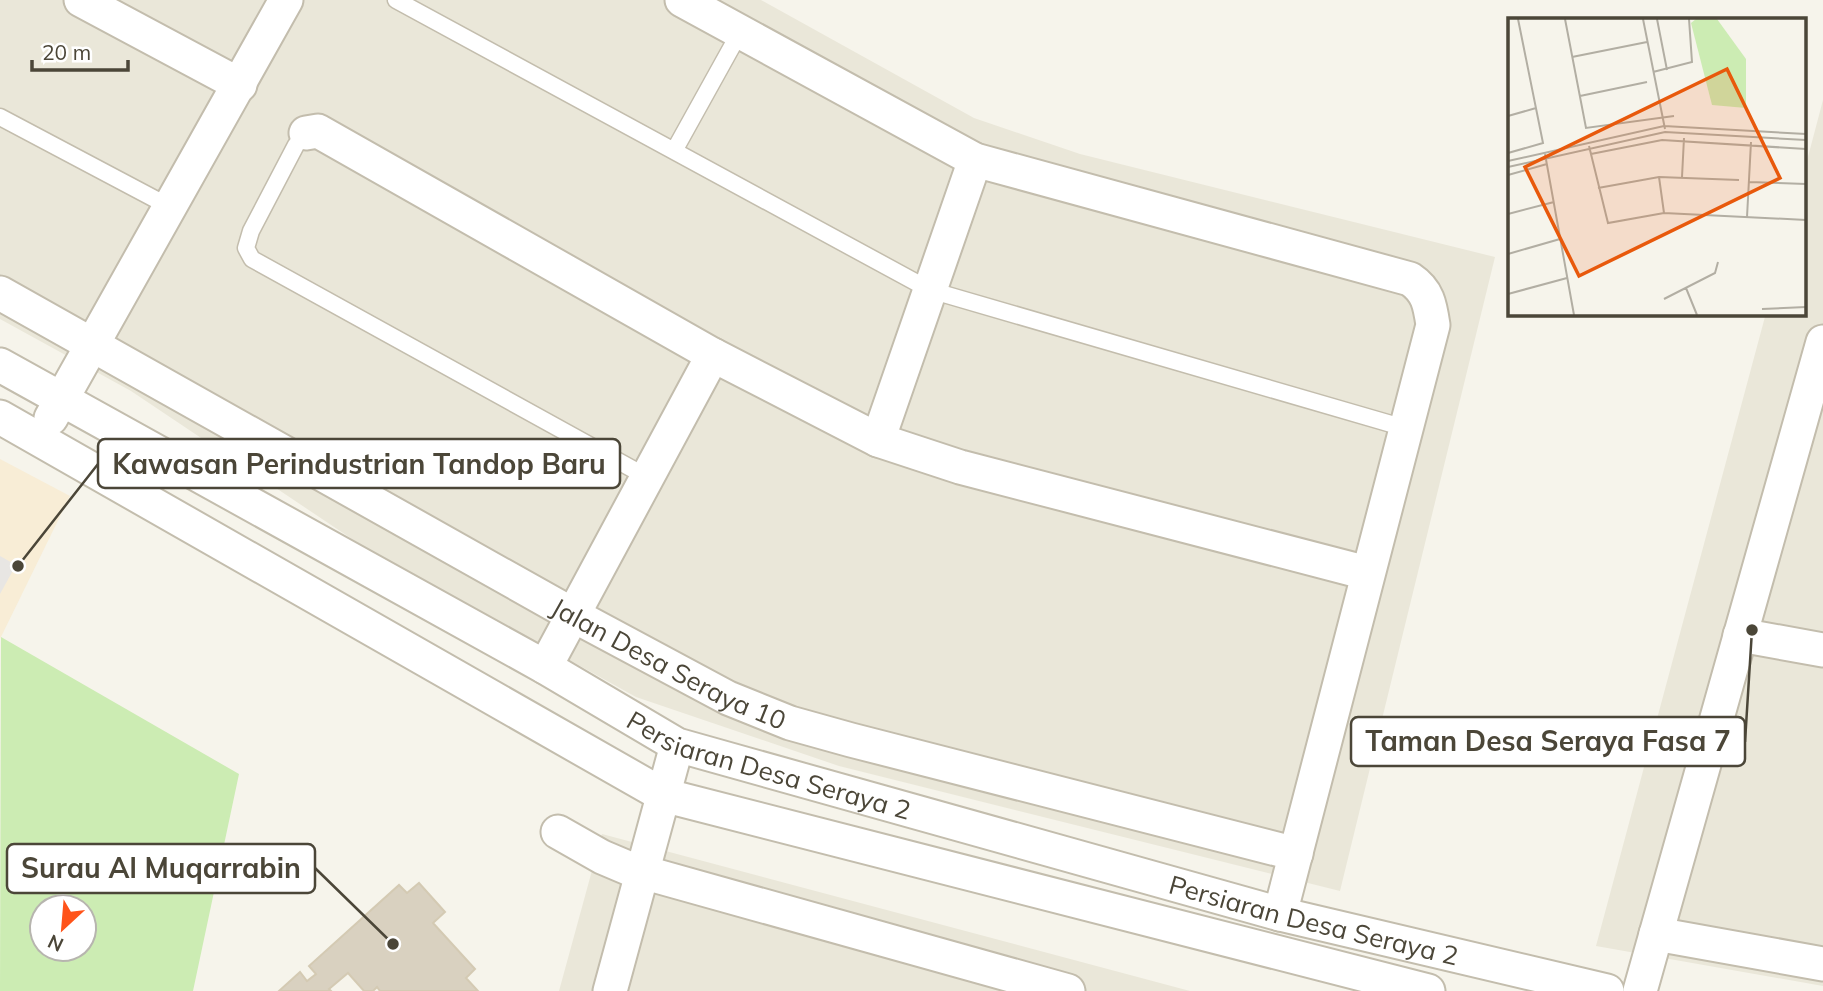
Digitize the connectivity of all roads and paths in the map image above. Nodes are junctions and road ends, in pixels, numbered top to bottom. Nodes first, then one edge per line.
1 (81, 0) edge
2 (286, 0) edge
3 (396, 0) edge
4 (682, 0) edge
5 (740, 32) junction
6 (240, 85) junction
7 (0, 117) edge
8 (306, 133) joint
9 (674, 151) junction
10 (975, 160) junction
11 (170, 206) junction
12 (930, 290) junction
13 (0, 293) edge
14 (1823, 342) edge
15 (92, 346) junction
16 (713, 355) junction
17 (0, 365) edge
18 (62, 399) junction
19 (0, 417) edge
20 (1405, 428) junction
21 (39, 439) junction
22 (878, 440) junction
23 (647, 477) junction
24 (1367, 573) junction
25 (573, 615) junction
26 (1740, 635) junction
27 (1823, 650) edge
28 (545, 667) junction
29 (677, 745) junction
30 (663, 795) junction
31 (558, 832) dead end
32 (1296, 853) junction
33 (641, 872) junction
34 (1280, 914) junction
35 (1656, 934) junction
36 (1823, 964) edge
37 (610, 991) edge
38 (1069, 991) edge
39 (1429, 991) edge
40 (1607, 991) edge
41 (1640, 991) edge

1 - 6 street
2 - 6 street
3 - 9 lane
4 - 5 street
5 - 9 lane
5 - 10 street
6 - 11 street
7 - 11 lane
8 - 16 street
8 - 23 lane
9 - 12 lane
10 - 12 street
10 - 20 street
11 - 15 street
12 - 20 lane
12 - 22 street
13 - 15 street, Jalan Desa Seraya 10
14 - 26 street
15 - 18 street
15 - 25 street, Jalan Desa Seraya 10
16 - 22 street
16 - 23 street
17 - 18 street, Persiaran Desa Seraya 2
18 - 21 street
18 - 28 street, Persiaran Desa Seraya 2
19 - 21 street, Persiaran Desa Seraya 2
20 - 24 street
21 - 30 street, Persiaran Desa Seraya 2
22 - 24 street
23 - 25 street
24 - 32 street
25 - 28 street
25 - 32 street, Jalan Desa Seraya 10
26 - 27 street
26 - 35 street
28 - 29 street, Persiaran Desa Seraya 2
29 - 30 street
29 - 34 street, Persiaran Desa Seraya 2
30 - 33 street
30 - 39 street, Persiaran Desa Seraya 2
31 - 33 street
32 - 34 street
33 - 37 street
33 - 38 street
34 - 40 street, Persiaran Desa Seraya 2
35 - 36 street
35 - 41 street

